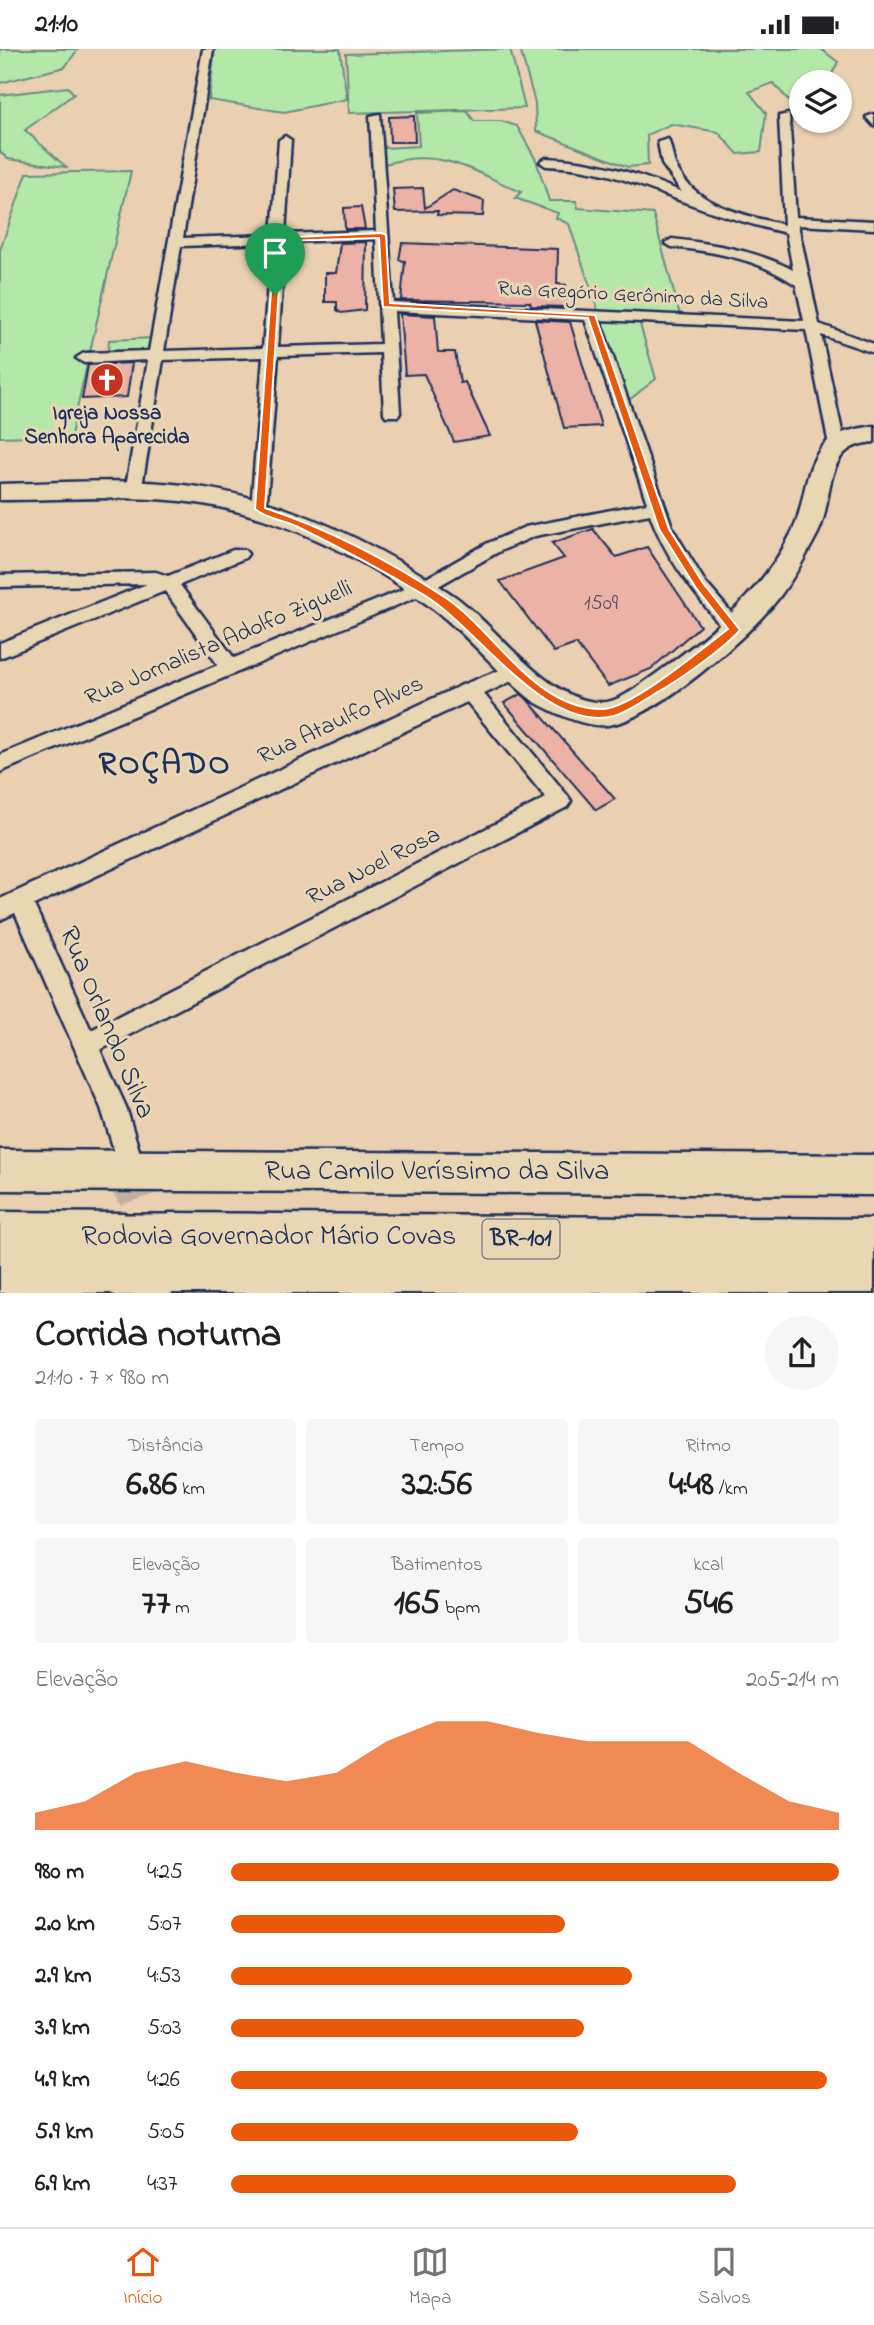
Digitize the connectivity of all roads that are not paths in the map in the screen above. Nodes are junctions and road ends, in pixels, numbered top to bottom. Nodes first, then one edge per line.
1 (208, 49) edge
2 (376, 116) dead end
3 (785, 116) dead end
4 (285, 140) dead end
5 (664, 142) dead end
6 (546, 162) dead end
7 (709, 206) junction
8 (874, 225) edge
9 (791, 226) junction
10 (382, 235) junction
11 (279, 238) junction
12 (177, 241) junction
13 (672, 243) dead end
14 (803, 283) junction
15 (386, 306) junction
16 (591, 315) junction
17 (811, 326) junction
18 (388, 348) junction
19 (874, 348) edge
20 (271, 352) junction
21 (156, 356) junction
22 (84, 358) dead end
23 (392, 413) dead end
24 (874, 434) edge
25 (837, 445) junction
26 (0, 492) edge
27 (133, 492) junction
28 (655, 507) junction
29 (260, 509) junction
30 (239, 554) dead end
31 (0, 581) edge
32 (169, 583) junction
33 (420, 589) junction
34 (735, 630) junction
35 (0, 651) edge
36 (230, 668) junction
37 (515, 671) junction
38 (469, 690) junction
39 (0, 764) edge
40 (10, 905) edge
41 (85, 1045) junction
42 (0, 1170) edge
43 (132, 1170) junction
44 (874, 1175) edge
45 (0, 1235) edge
46 (874, 1242) edge
47 (140, 1267) edge
48 (0, 1273) edge
49 (874, 1279) edge

1 - 12 street
2 - 10 street
3 - 9 street
4 - 11 street
5 - 7 street
6 - 7 street
7 - 9 street
8 - 9 street
9 - 14 street
10 - 11 street
10 - 15 street
11 - 12 street
11 - 20 street
12 - 21 street
13 - 14 street
14 - 17 street
15 - 16 street, Rua Gregório Gerônimo da Silva
15 - 18 street
16 - 17 street, Rua Gregório Gerônimo da Silva
16 - 28 street
17 - 19 street, Rua Gregório Gerônimo da Silva
17 - 25 street
18 - 20 street
18 - 23 street
20 - 21 street
20 - 29 street
21 - 22 street
21 - 27 street
24 - 25 main road
25 - 34 main road
26 - 27 main road
27 - 29 main road
28 - 33 street, Rua Jornalista Adolfo Ziguelli
28 - 34 street
29 - 33 main road
30 - 32 street
31 - 32 street
32 - 35 street
32 - 36 street
33 - 36 street, Rua Jornalista Adolfo Ziguelli
33 - 37 main road
34 - 37 main road
36 - 39 street, Rua Jornalista Adolfo Ziguelli
37 - 38 street, Rua Ataulfo Alves
38 - 40 street, Rua Ataulfo Alves
38 - 41 street, Rua Noel Rosa
40 - 41 street, Rua Orlando Silva
41 - 43 street, Rua Orlando Silva
42 - 43 main road, Rua Camilo Veríssimo da Silva
43 - 44 main road, Rua Camilo Veríssimo da Silva
45 - 47 highway, Rodovia Governador Mário Covas / BR-101
46 - 47 highway, Rodovia Governador Mário Covas / BR-101
47 - 48 highway, Rodovia Governador Mário Covas / BR-101
47 - 49 highway, Rodovia Governador Mário Covas / BR-101

